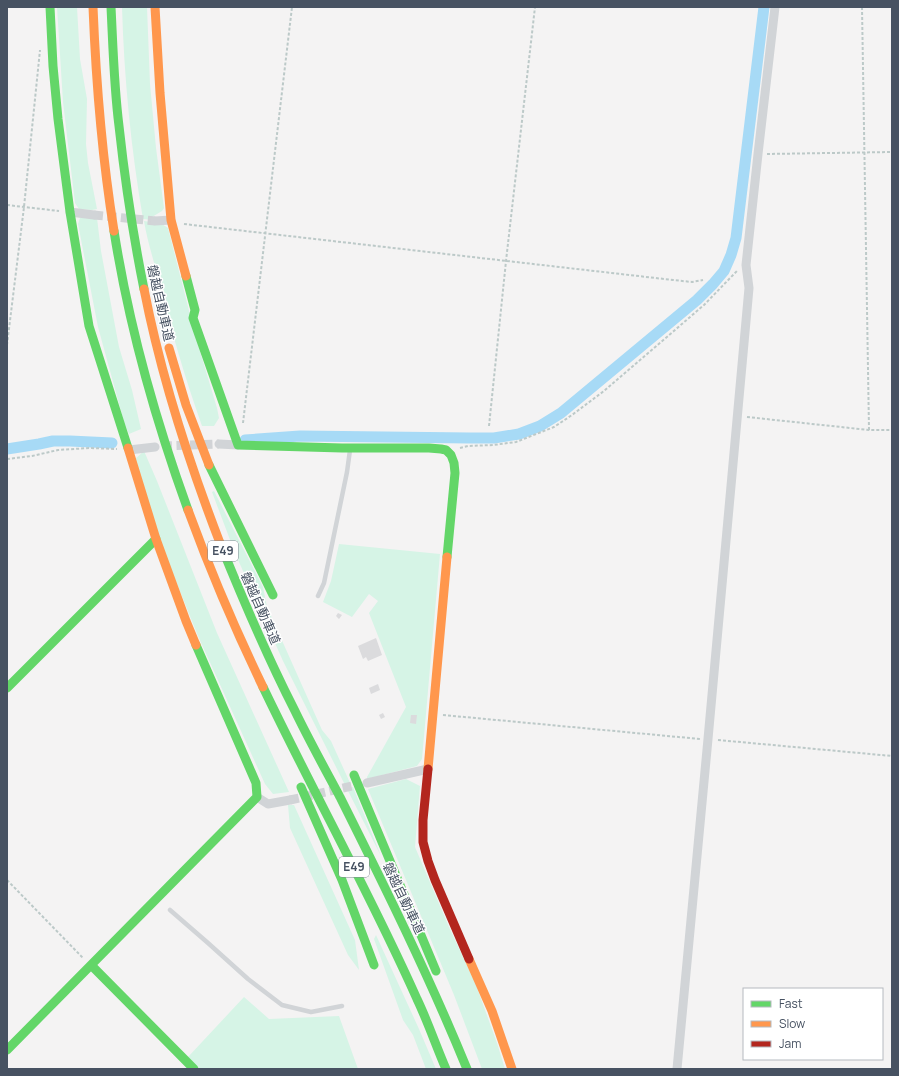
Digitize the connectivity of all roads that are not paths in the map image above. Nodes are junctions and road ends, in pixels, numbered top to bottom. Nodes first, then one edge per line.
1 (50, 7) edge
2 (93, 7) edge
3 (112, 7) edge
4 (155, 7) edge
5 (775, 7) edge
6 (125, 182) junction
7 (70, 212) junction
8 (94, 214) tunnel mouth
9 (155, 220) tunnel mouth
10 (171, 220) junction
11 (154, 295) dead end
12 (166, 341) dead end
13 (237, 442) junction
14 (219, 444) tunnel mouth
15 (155, 447) tunnel mouth
16 (350, 448) junction
17 (129, 450) junction
18 (156, 539) junction
19 (273, 595) dead end
20 (318, 596) dead end
21 (254, 669) junction
22 (7, 688) edge
23 (286, 754) dead end
24 (428, 769) junction
25 (354, 775) dead end
26 (299, 782) dead end
27 (366, 783) tunnel mouth
28 (256, 797) junction
29 (290, 800) tunnel mouth
30 (170, 910) dead end
31 (91, 965) junction
32 (374, 965) dead end
33 (439, 978) dead end
34 (342, 1006) dead end
35 (451, 1007) dead end
36 (7, 1050) edge
37 (461, 1055) junction
38 (194, 1069) edge
39 (446, 1069) edge
40 (467, 1069) edge
41 (512, 1069) edge
42 (676, 1069) edge

1 - 7 main road
2 - 21 main road, E49
3 - 6 main road, 磐越自動車道 / E49
4 - 10 main road
5 - 42 street
6 - 11 main road
6 - 37 main road, 磐越自動車道 / E49
7 - 8 street
7 - 17 main road
9 - 10 street
10 - 13 main road
12 - 19 main road
13 - 14 street
13 - 16 main road
15 - 17 street
16 - 20 lane
16 - 24 main road
17 - 18 main road
18 - 22 main road
18 - 28 main road
21 - 23 main road
21 - 39 main road, E49
24 - 27 street
24 - 41 main road
25 - 33 main road
26 - 32 main road
28 - 29 street
28 - 31 main road
30 - 34 lane
31 - 36 main road
31 - 38 main road
35 - 37 main road
37 - 40 main road, 磐越自動車道 / E49

